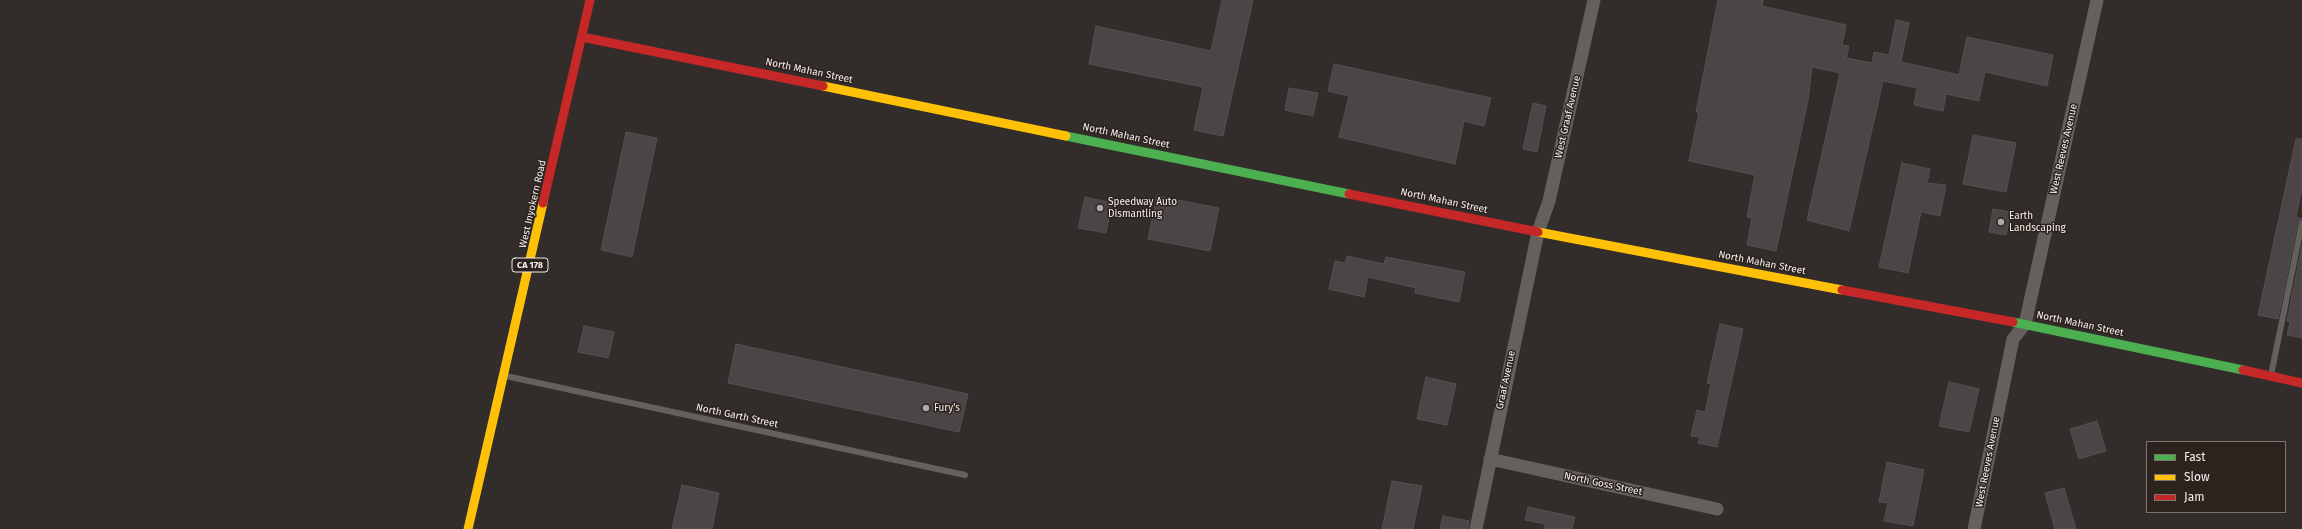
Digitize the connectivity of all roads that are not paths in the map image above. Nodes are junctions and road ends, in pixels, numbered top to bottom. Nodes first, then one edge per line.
1 (590, 0) edge
2 (1594, 0) edge
3 (2097, 0) edge
4 (582, 36) junction
5 (2302, 223) edge
6 (1538, 232) junction
7 (2025, 324) junction
8 (504, 376) junction
9 (2271, 377) junction
10 (2302, 382) edge
11 (1490, 460) junction
12 (965, 475) dead end
13 (1717, 509) dead end
14 (468, 529) edge
15 (1476, 529) edge
16 (1974, 529) edge

1 - 4 street, West Inyokern Road / CA 178
2 - 6 street, West Graaf Avenue
3 - 7 street, West Reeves Avenue
4 - 6 street, North Mahan Street
4 - 8 street, West Inyokern Road / CA 178
5 - 9 lane
6 - 7 street, North Mahan Street
6 - 11 street, Graaf Avenue
7 - 9 street, North Mahan Street
7 - 16 street, West Reeves Avenue
8 - 12 lane, North Garth Street
8 - 14 street, West Inyokern Road / CA 178
9 - 10 street, North Mahan Street
11 - 13 street, North Goss Street
11 - 15 street, Graaf Avenue

